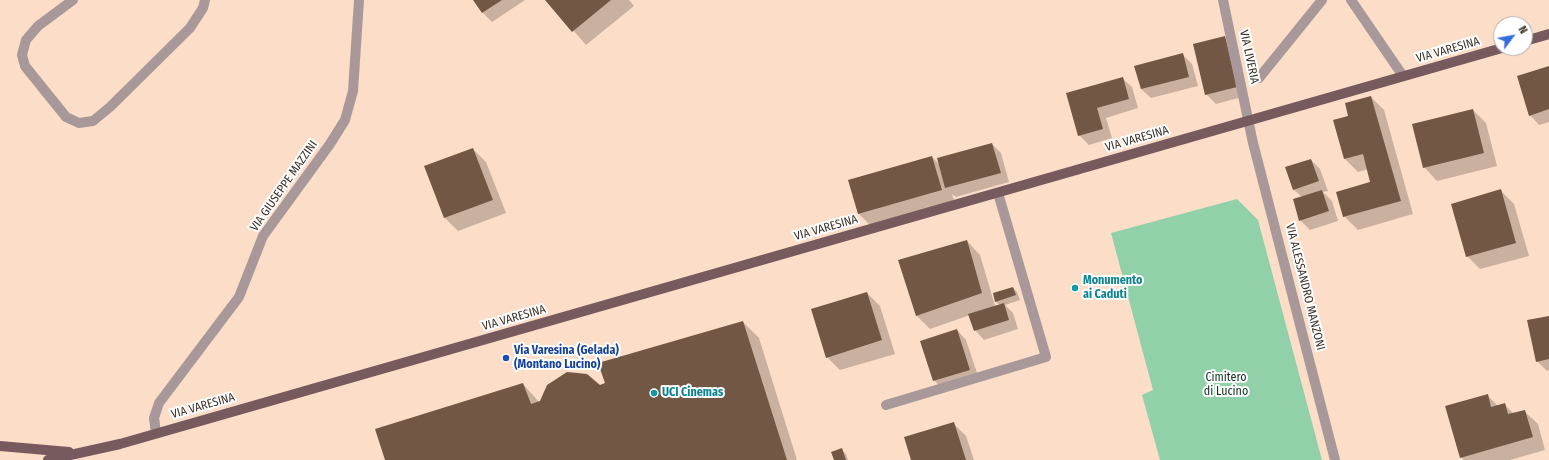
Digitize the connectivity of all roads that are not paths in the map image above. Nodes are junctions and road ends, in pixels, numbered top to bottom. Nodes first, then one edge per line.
1 (73, 0) edge
2 (205, 0) edge
3 (359, 0) edge
4 (1223, 0) edge
5 (1322, 0) edge
6 (1352, 0) edge
7 (1549, 34) edge
8 (1533, 39) edge
9 (1493, 51) edge
10 (1403, 76) junction
11 (1259, 78) dead end
12 (1249, 120) junction
13 (998, 192) junction
14 (886, 405) dead end
15 (156, 433) junction
16 (0, 446) edge
17 (82, 454) junction
18 (48, 460) edge
19 (1335, 460) edge

1 - 2 street
3 - 15 street, VIA GIUSEPPE MAZZINI
4 - 12 street, VIA LIVERIA
5 - 11 street
6 - 10 street
7 - 8 main road
9 - 10 main road, VIA VARESINA
10 - 12 main road, VIA VARESINA
12 - 13 main road, VIA VARESINA
12 - 19 street, VIA ALESSANDRO MANZONI
13 - 14 street
13 - 15 main road, VIA VARESINA
15 - 17 main road, VIA VARESINA
16 - 17 main road
17 - 18 main road

